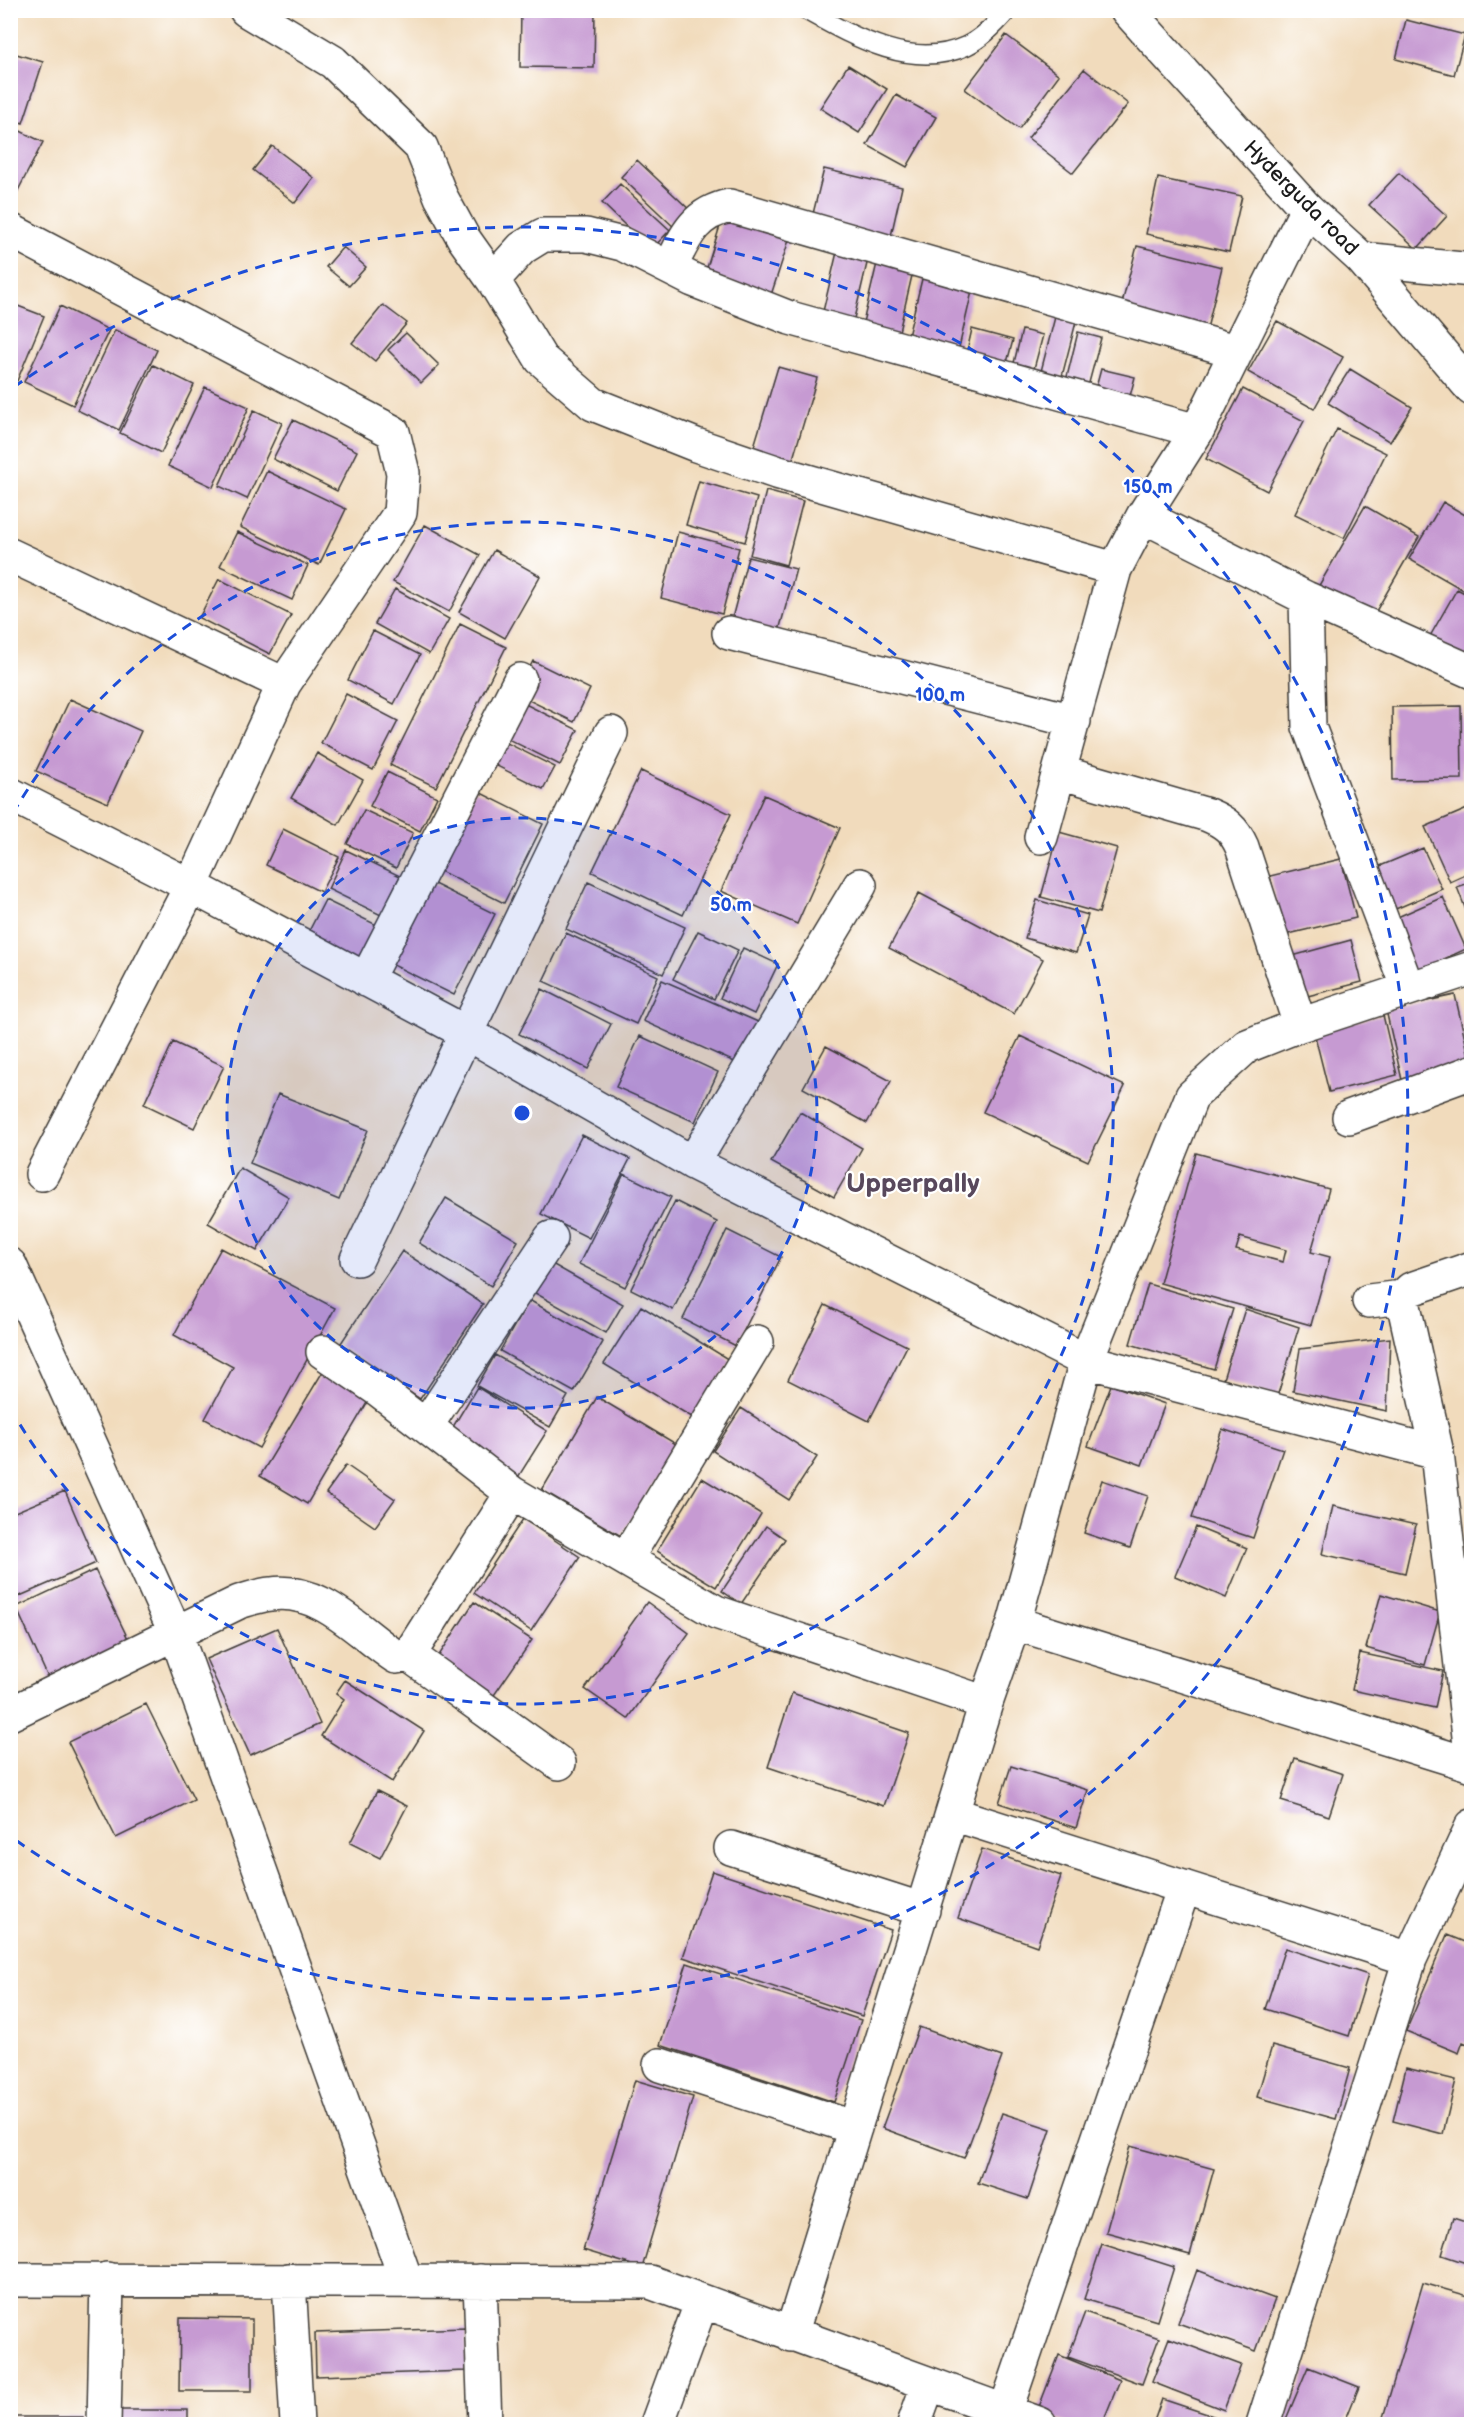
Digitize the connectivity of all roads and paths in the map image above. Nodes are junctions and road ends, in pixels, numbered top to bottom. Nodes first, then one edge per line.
1 (246, 10) edge
2 (805, 10) edge
3 (1008, 10) edge
4 (1127, 10) edge
5 (1307, 209) junction
6 (10, 230) edge
7 (1362, 259) junction
8 (670, 268) junction
9 (1472, 270) edge
10 (493, 280) junction
11 (1235, 351) junction
12 (1472, 389) edge
13 (1197, 431) junction
14 (1143, 516) junction
15 (10, 555) edge
16 (1115, 568) junction
17 (1306, 598) junction
18 (729, 633) dead end
19 (1472, 672) edge
20 (520, 680) dead end
21 (284, 684) junction
22 (1074, 721) junction
23 (611, 733) dead end
24 (1059, 772) junction
25 (10, 794) edge
26 (1041, 837) dead end
27 (860, 885) dead end
28 (191, 886) junction
29 (1472, 968) edge
30 (366, 980) junction
31 (1408, 989) junction
32 (1300, 1025) junction
33 (465, 1032) junction
34 (1472, 1072) edge
35 (1349, 1117) dead end
36 (693, 1163) junction
37 (42, 1174) dead end
38 (551, 1238) dead end
39 (357, 1259) dead end
40 (10, 1264) edge
41 (1472, 1268) edge
42 (1402, 1297) junction
43 (1370, 1301) dead end
44 (758, 1342) dead end
45 (323, 1352) dead end
46 (1086, 1361) junction
47 (426, 1426) junction
48 (1437, 1453) junction
49 (512, 1493) junction
50 (626, 1559) junction
51 (1014, 1623) junction
52 (176, 1634) junction
53 (409, 1655) junction
54 (986, 1703) junction
55 (10, 1714) edge
56 (558, 1763) dead end
57 (1472, 1764) edge
58 (953, 1814) junction
59 (1472, 1826) edge
60 (731, 1848) dead end
61 (1184, 1887) junction
62 (923, 1910) junction
63 (1410, 1959) junction
64 (660, 2065) dead end
65 (855, 2128) junction
66 (107, 2279) junction
67 (10, 2280) edge
68 (289, 2280) junction
69 (406, 2280) junction
70 (480, 2281) junction
71 (702, 2301) junction
72 (791, 2334) junction
73 (928, 2385) junction
74 (1005, 2412) junction
75 (104, 2424) edge
76 (297, 2424) edge
77 (485, 2424) edge
78 (657, 2424) edge
79 (914, 2424) edge
80 (1040, 2424) edge
81 (1263, 2424) edge

1 - 10 street
2 - 3 lane
4 - 5 street, Hyderguda road
5 - 7 street, Hyderguda road
5 - 11 street
6 - 21 street
7 - 9 street
7 - 12 street, Hyderguda road
8 - 10 street
8 - 11 street
8 - 13 street
10 - 16 street
11 - 13 street
13 - 14 street
14 - 16 street
14 - 17 street
15 - 21 street
16 - 22 street
17 - 19 street
17 - 31 street
18 - 22 street
20 - 30 street
21 - 28 street
22 - 24 street
23 - 33 street
24 - 26 street
24 - 32 street
25 - 28 street
27 - 36 street
28 - 30 street
28 - 37 street
29 - 31 street
30 - 33 street
31 - 32 street
32 - 46 street
33 - 36 street
33 - 39 street
34 - 35 street
36 - 46 street
38 - 47 street
40 - 52 street
41 - 42 street
42 - 43 street
42 - 48 street
44 - 50 street
45 - 47 street
46 - 48 street
46 - 51 street
47 - 49 street
48 - 57 street
49 - 50 street
49 - 53 street
50 - 54 street
51 - 54 street
51 - 57 street
52 - 53 street
52 - 55 street
52 - 69 street
53 - 56 street
54 - 58 street
58 - 61 street
58 - 62 street
59 - 63 street
60 - 62 street
61 - 63 street
61 - 74 street
62 - 65 street
63 - 81 street
64 - 65 street
65 - 72 street
66 - 67 street
66 - 68 street
66 - 75 street
68 - 69 street
68 - 76 street
69 - 70 street
70 - 71 street
70 - 77 street
71 - 72 street
71 - 78 street
72 - 73 street
73 - 74 street
73 - 79 street
74 - 80 street

